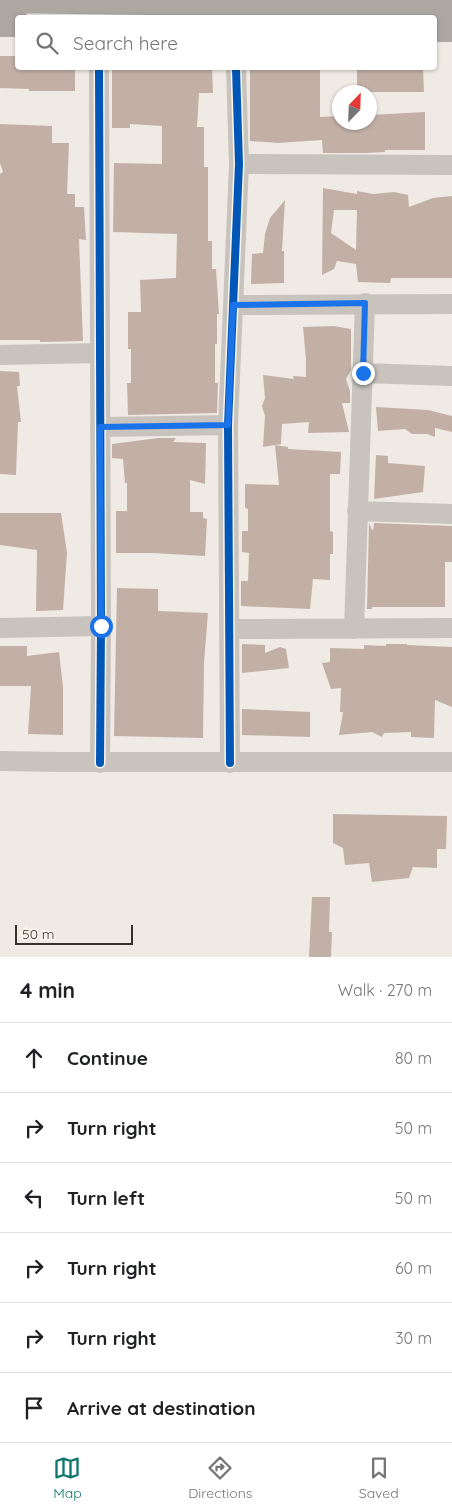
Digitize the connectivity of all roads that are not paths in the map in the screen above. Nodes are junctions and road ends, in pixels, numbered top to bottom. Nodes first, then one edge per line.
1 (0, 0) edge
2 (452, 6) edge
3 (99, 10) edge
4 (232, 11) edge
5 (0, 24) edge
6 (15, 24) edge
7 (437, 29) edge
8 (452, 29) edge
9 (99, 70) edge
10 (236, 70) edge
11 (239, 164) junction
12 (452, 165) edge
13 (365, 303) junction
14 (452, 304) edge
15 (233, 305) junction
16 (100, 353) junction
17 (0, 356) edge
18 (363, 373) junction
19 (452, 376) edge
20 (228, 425) junction
21 (100, 427) junction
22 (357, 512) junction
23 (452, 514) edge
24 (101, 626) junction
25 (0, 628) edge
26 (452, 628) edge
27 (230, 629) junction
28 (354, 629) junction
29 (0, 761) edge
30 (100, 762) junction
31 (230, 762) junction
32 (452, 762) edge

1 - 3 main road
2 - 4 main road
3 - 4 main road
5 - 6 main road
7 - 8 main road
9 - 16 street
10 - 11 street
11 - 12 street
11 - 15 street
13 - 14 street
13 - 15 street
13 - 18 street
15 - 20 street
16 - 17 street
16 - 21 street
18 - 19 street
18 - 22 street
20 - 21 street
20 - 27 street
21 - 24 street
22 - 23 street
22 - 28 street
24 - 25 street
24 - 30 street
26 - 28 street
27 - 28 street
27 - 31 street
29 - 30 street
30 - 31 street
31 - 32 street

